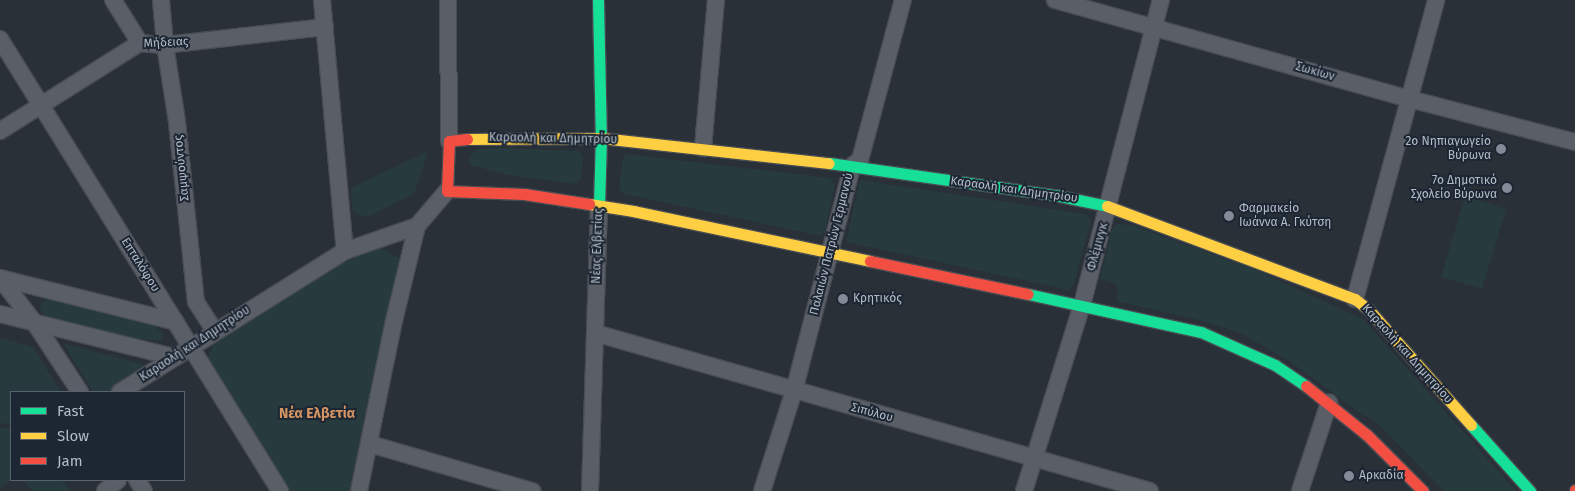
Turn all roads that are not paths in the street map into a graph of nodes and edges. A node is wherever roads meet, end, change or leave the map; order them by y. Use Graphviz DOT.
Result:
graph roads {
  1 [pos="113,0"];
  2 [pos="161,0"];
  3 [pos="322,0"];
  4 [pos="448,0"];
  5 [pos="598,0"];
  6 [pos="716,0"];
  7 [pos="903,0"];
  8 [pos="1055,0"];
  9 [pos="1161,0"];
  10 [pos="1436,0"];
  11 [pos="1154,26"];
  12 [pos="325,27"];
  13 [pos="0,39"];
  14 [pos="140,43"];
  15 [pos="165,45"];
  16 [pos="1410,99"];
  17 [pos="41,105"];
  18 [pos="0,131"];
  19 [pos="601,138"];
  20 [pos="449,141"];
  21 [pos="1575,142"];
  22 [pos="703,148"];
  23 [pos="852,166"];
  24 [pos="447,191"];
  25 [pos="599,205"];
  26 [pos="1109,207"];
  27 [pos="417,226"];
  28 [pos="345,251"];
  29 [pos="829,253"];
  30 [pos="0,278"];
  31 [pos="1355,298"];
  32 [pos="1082,305"];
  33 [pos="0,314"];
  34 [pos="34,322"];
  35 [pos="176,322"];
  36 [pos="215,331"];
  37 [pos="595,333"];
  38 [pos="191,346"];
  39 [pos="174,357"];
  40 [pos="79,391"];
  41 [pos="122,391"];
  42 [pos="794,392"];
  43 [pos="1329,403"];
  44 [pos="370,444"];
  45 [pos="1034,458"];
  46 [pos="117,481"];
  47 [pos="105,491"];
  48 [pos="280,491"];
  49 [pos="360,491"];
  50 [pos="532,491"];
  51 [pos="590,491"];
  52 [pos="762,491"];
  53 [pos="1024,491"];
  54 [pos="1150,491"];
  55 [pos="1300,491"];
  56 [pos="1423,491"];
  57 [pos="1530,491"];
  1 -- 14 [label="street"];
  2 -- 15 [label="street, Σαμψούντος"];
  3 -- 12 [label="street"];
  4 -- 20 [label="street"];
  5 -- 19 [label="street, Νέας Ελβετίας"];
  6 -- 22 [label="street"];
  7 -- 23 [label="street, Παλαιών Πατρών Γερμανού"];
  8 -- 11 [label="street, Σωκίων"];
  9 -- 11 [label="street, Φλέμινγκ"];
  10 -- 16 [label="street"];
  11 -- 16 [label="street, Σωκίων"];
  11 -- 26 [label="street, Φλέμινγκ"];
  12 -- 15 [label="street, Μήδειας"];
  12 -- 28 [label="street"];
  13 -- 17 [label="street, Επταλόφου"];
  14 -- 15 [label="street, Μήδειας"];
  14 -- 17 [label="street, Μήδειας"];
  15 -- 36 [label="street, Σαμψούντος"];
  16 -- 21 [label="street, Σωκίων"];
  16 -- 31 [label="street"];
  17 -- 18 [label="street, Μήδειας"];
  17 -- 35 [label="street, Επταλόφου"];
  19 -- 20 [label="street, Καραολή και Δημητρίου"];
  19 -- 22 [label="street, Καραολή και Δημητρίου"];
  19 -- 25 [label="street, Νέας Ελβετίας"];
  20 -- 24 [label="street"];
  22 -- 23 [label="street, Καραολή και Δημητρίου"];
  23 -- 26 [label="street, Καραολή και Δημητρίου"];
  23 -- 29 [label="street, Παλαιών Πατρών Γερμανού"];
  24 -- 25 [label="street"];
  24 -- 27 [label="street"];
  25 -- 29 [label="street"];
  25 -- 37 [label="street, Νέας Ελβετίας"];
  26 -- 31 [label="street, Καραολή και Δημητρίου"];
  26 -- 32 [label="street, Φλέμινγκ"];
  27 -- 28 [label="street, Καραολή και Δημητρίου"];
  27 -- 44 [label="street"];
  28 -- 36 [label="street, Καραολή και Δημητρίου"];
  29 -- 32 [label="street"];
  29 -- 42 [label="street, Παλαιών Πατρών Γερμανού"];
  30 -- 34 [label="street"];
  30 -- 35 [label="street"];
  31 -- 57 [label="street, Καραολή και Δημητρίου"];
  32 -- 43 [label="street"];
  32 -- 45 [label="street, Φλέμινγκ"];
  33 -- 34 [label="street"];
  34 -- 39 [label="street"];
  34 -- 40 [label="street"];
  35 -- 38 [label="street, Επταλόφου"];
  36 -- 38 [label="street, Καραολή και Δημητρίου"];
  37 -- 42 [label="street, Σιπύλου"];
  37 -- 51 [label="street, Νέας Ελβετίας"];
  38 -- 39 [label="street, Καραολή και Δημητρίου"];
  38 -- 48 [label="street, Επταλόφου"];
  39 -- 41 [label="street, Καραολή και Δημητρίου"];
  42 -- 45 [label="street, Σιπύλου"];
  42 -- 52 [label="street, Παλαιών Πατρών Γερμανού"];
  43 -- 55 [label="street"];
  43 -- 56 [label="street"];
  44 -- 49 [label="street"];
  44 -- 50 [label="street"];
  45 -- 53 [label="street, Φλέμινγκ"];
  45 -- 54 [label="street, Σιπύλου"];
  46 -- 47 [label="street"];
}
